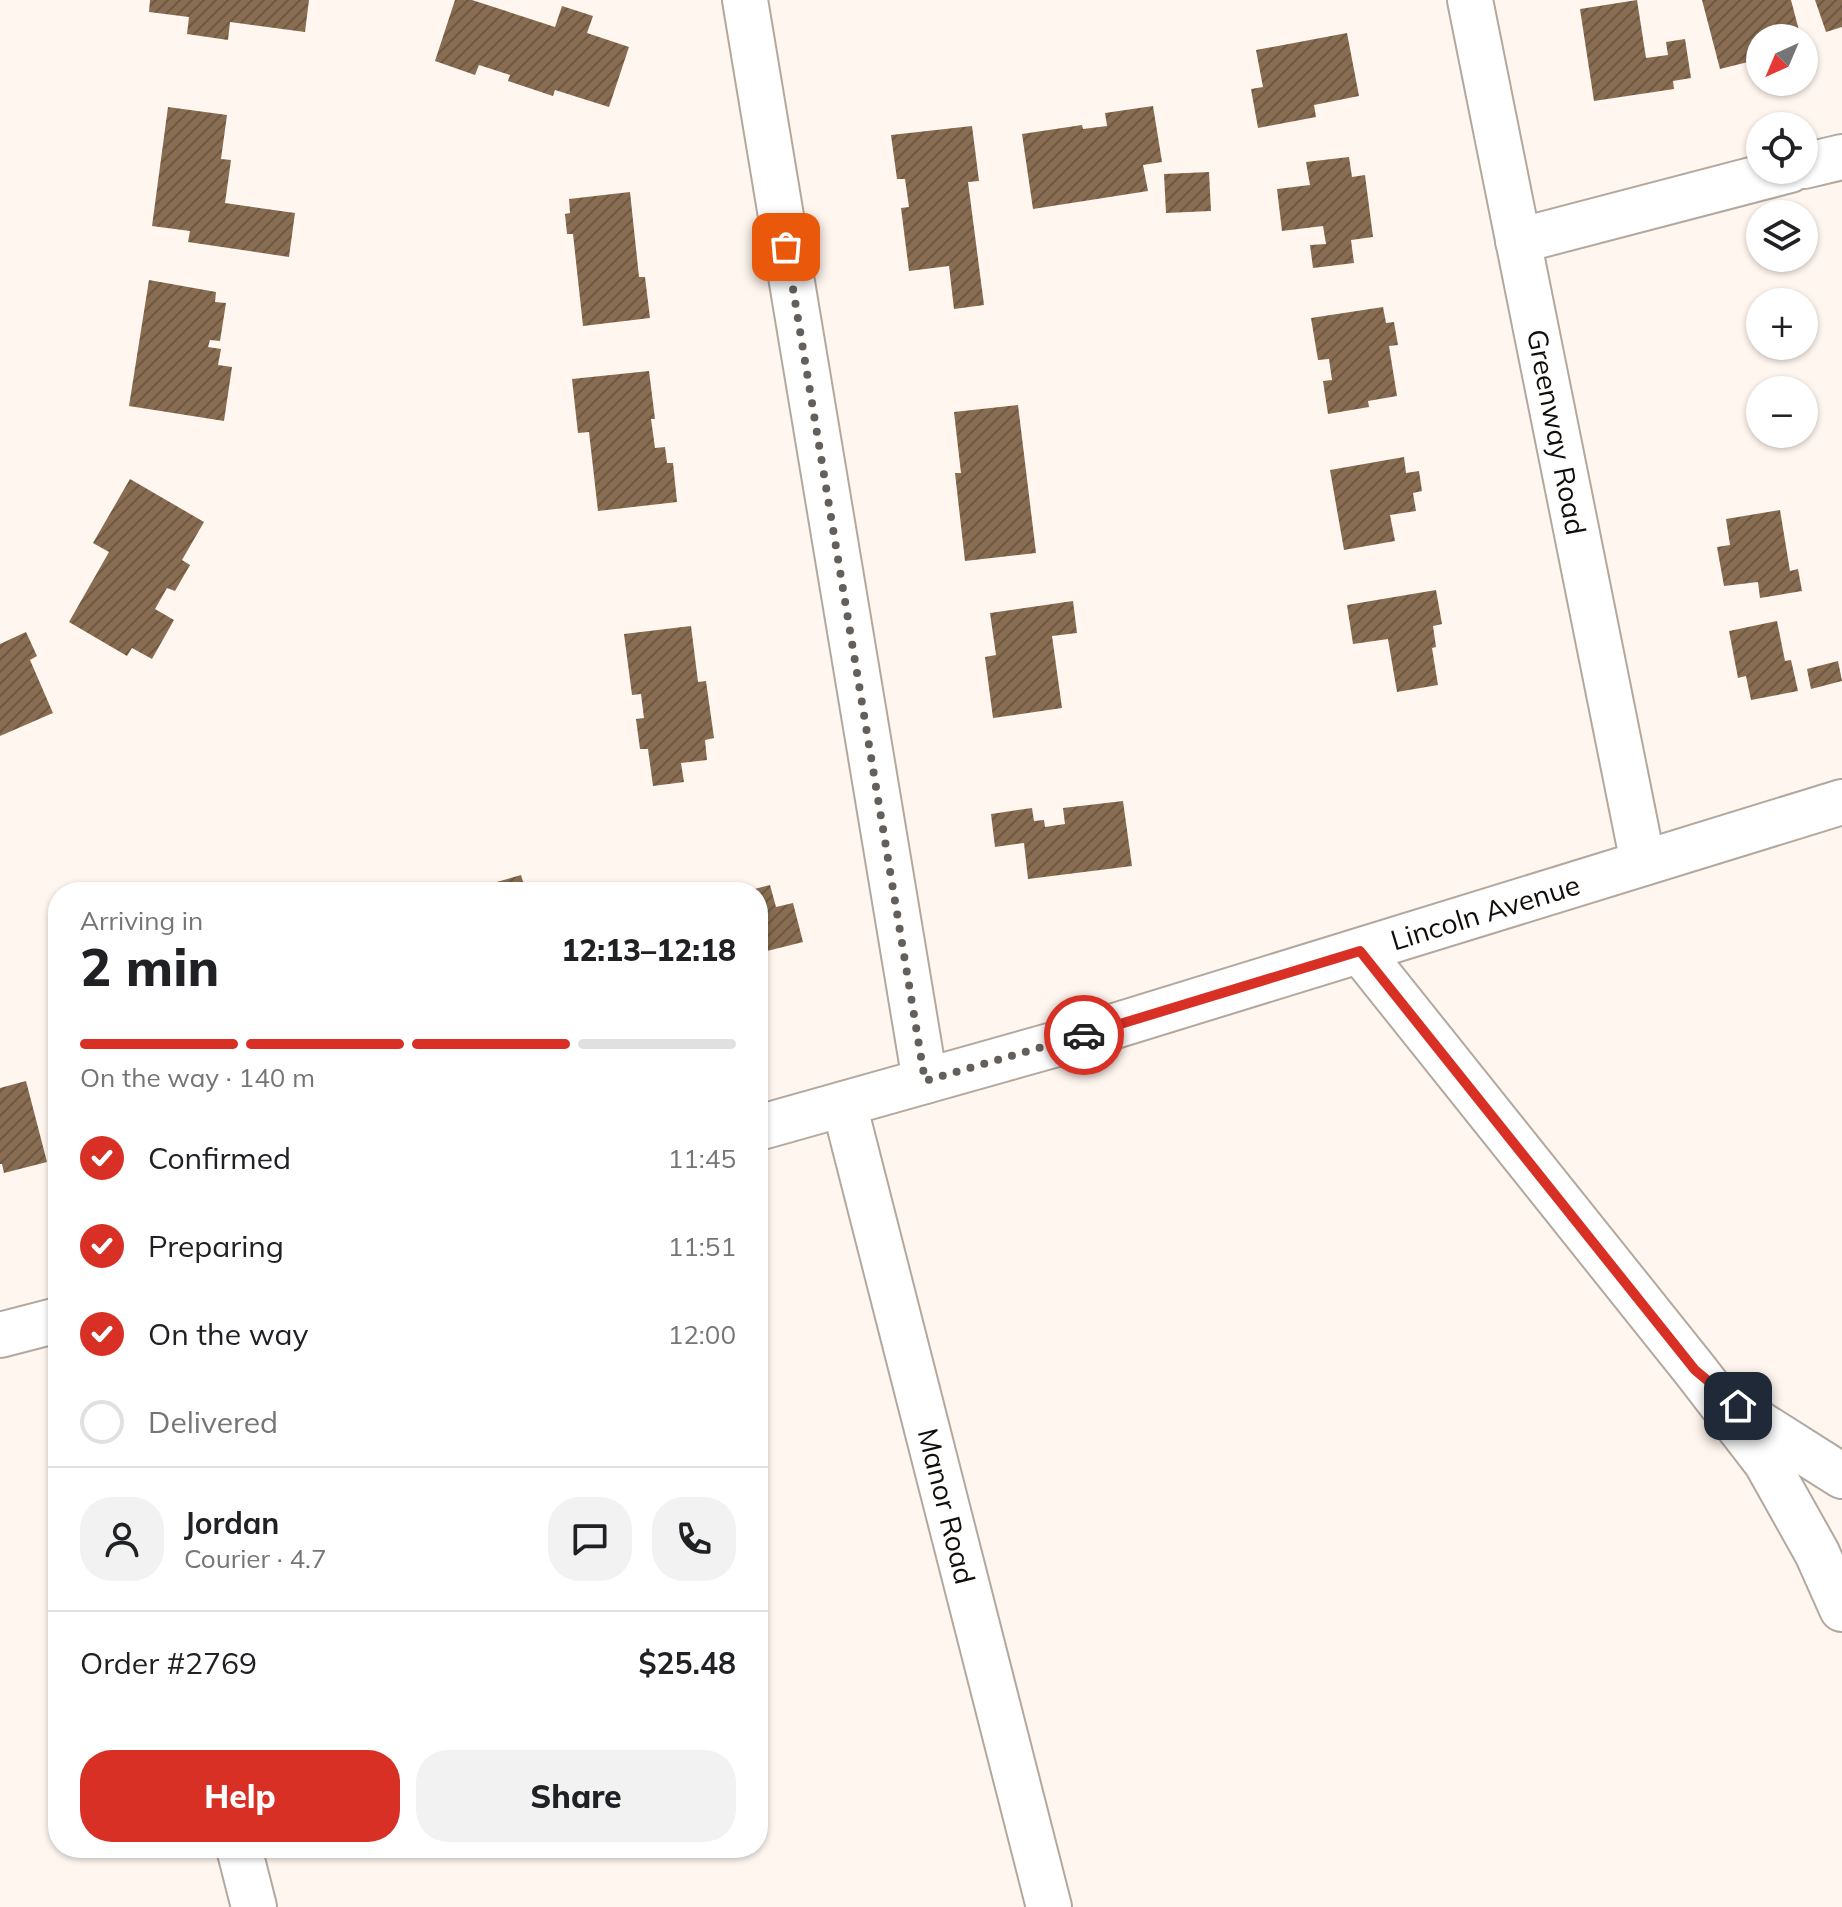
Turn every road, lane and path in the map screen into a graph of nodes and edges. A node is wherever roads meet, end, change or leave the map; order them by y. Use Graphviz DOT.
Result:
graph roads {
  1 [pos="745,0"];
  2 [pos="1470,0"];
  3 [pos="1842,157"];
  4 [pos="1818,163"];
  5 [pos="1746,181"];
  6 [pos="1518,241"];
  7 [pos="1842,802"];
  8 [pos="1643,863"];
  9 [pos="1360,951"];
  10 [pos="925,1081"];
  11 [pos="844,1104"];
  12 [pos="768,1125"];
  13 [pos="48,1323"];
  14 [pos="0,1335"];
  15 [pos="1695,1370"];
  16 [pos="1842,1476"];
  17 [pos="1842,1609"];
  18 [pos="242,1858"];
  19 [pos="254,1907"];
  20 [pos="1049,1907"];
  1 -- 10 [label="street"];
  2 -- 6 [label="street, Greenway Road"];
  3 -- 4 [label="street"];
  5 -- 6 [label="street"];
  6 -- 8 [label="street, Greenway Road"];
  7 -- 8 [label="street, Lincoln Avenue"];
  8 -- 9 [label="street, Lincoln Avenue"];
  9 -- 10 [label="street, Lincoln Avenue"];
  9 -- 15 [label="street"];
  10 -- 11 [label="street, Lincoln Avenue"];
  11 -- 12 [label="street, Lincoln Avenue"];
  11 -- 20 [label="street, Manor Road"];
  13 -- 14 [label="street"];
  15 -- 16 [label="street"];
  15 -- 17 [label="street"];
  18 -- 19 [label="street"];
}
